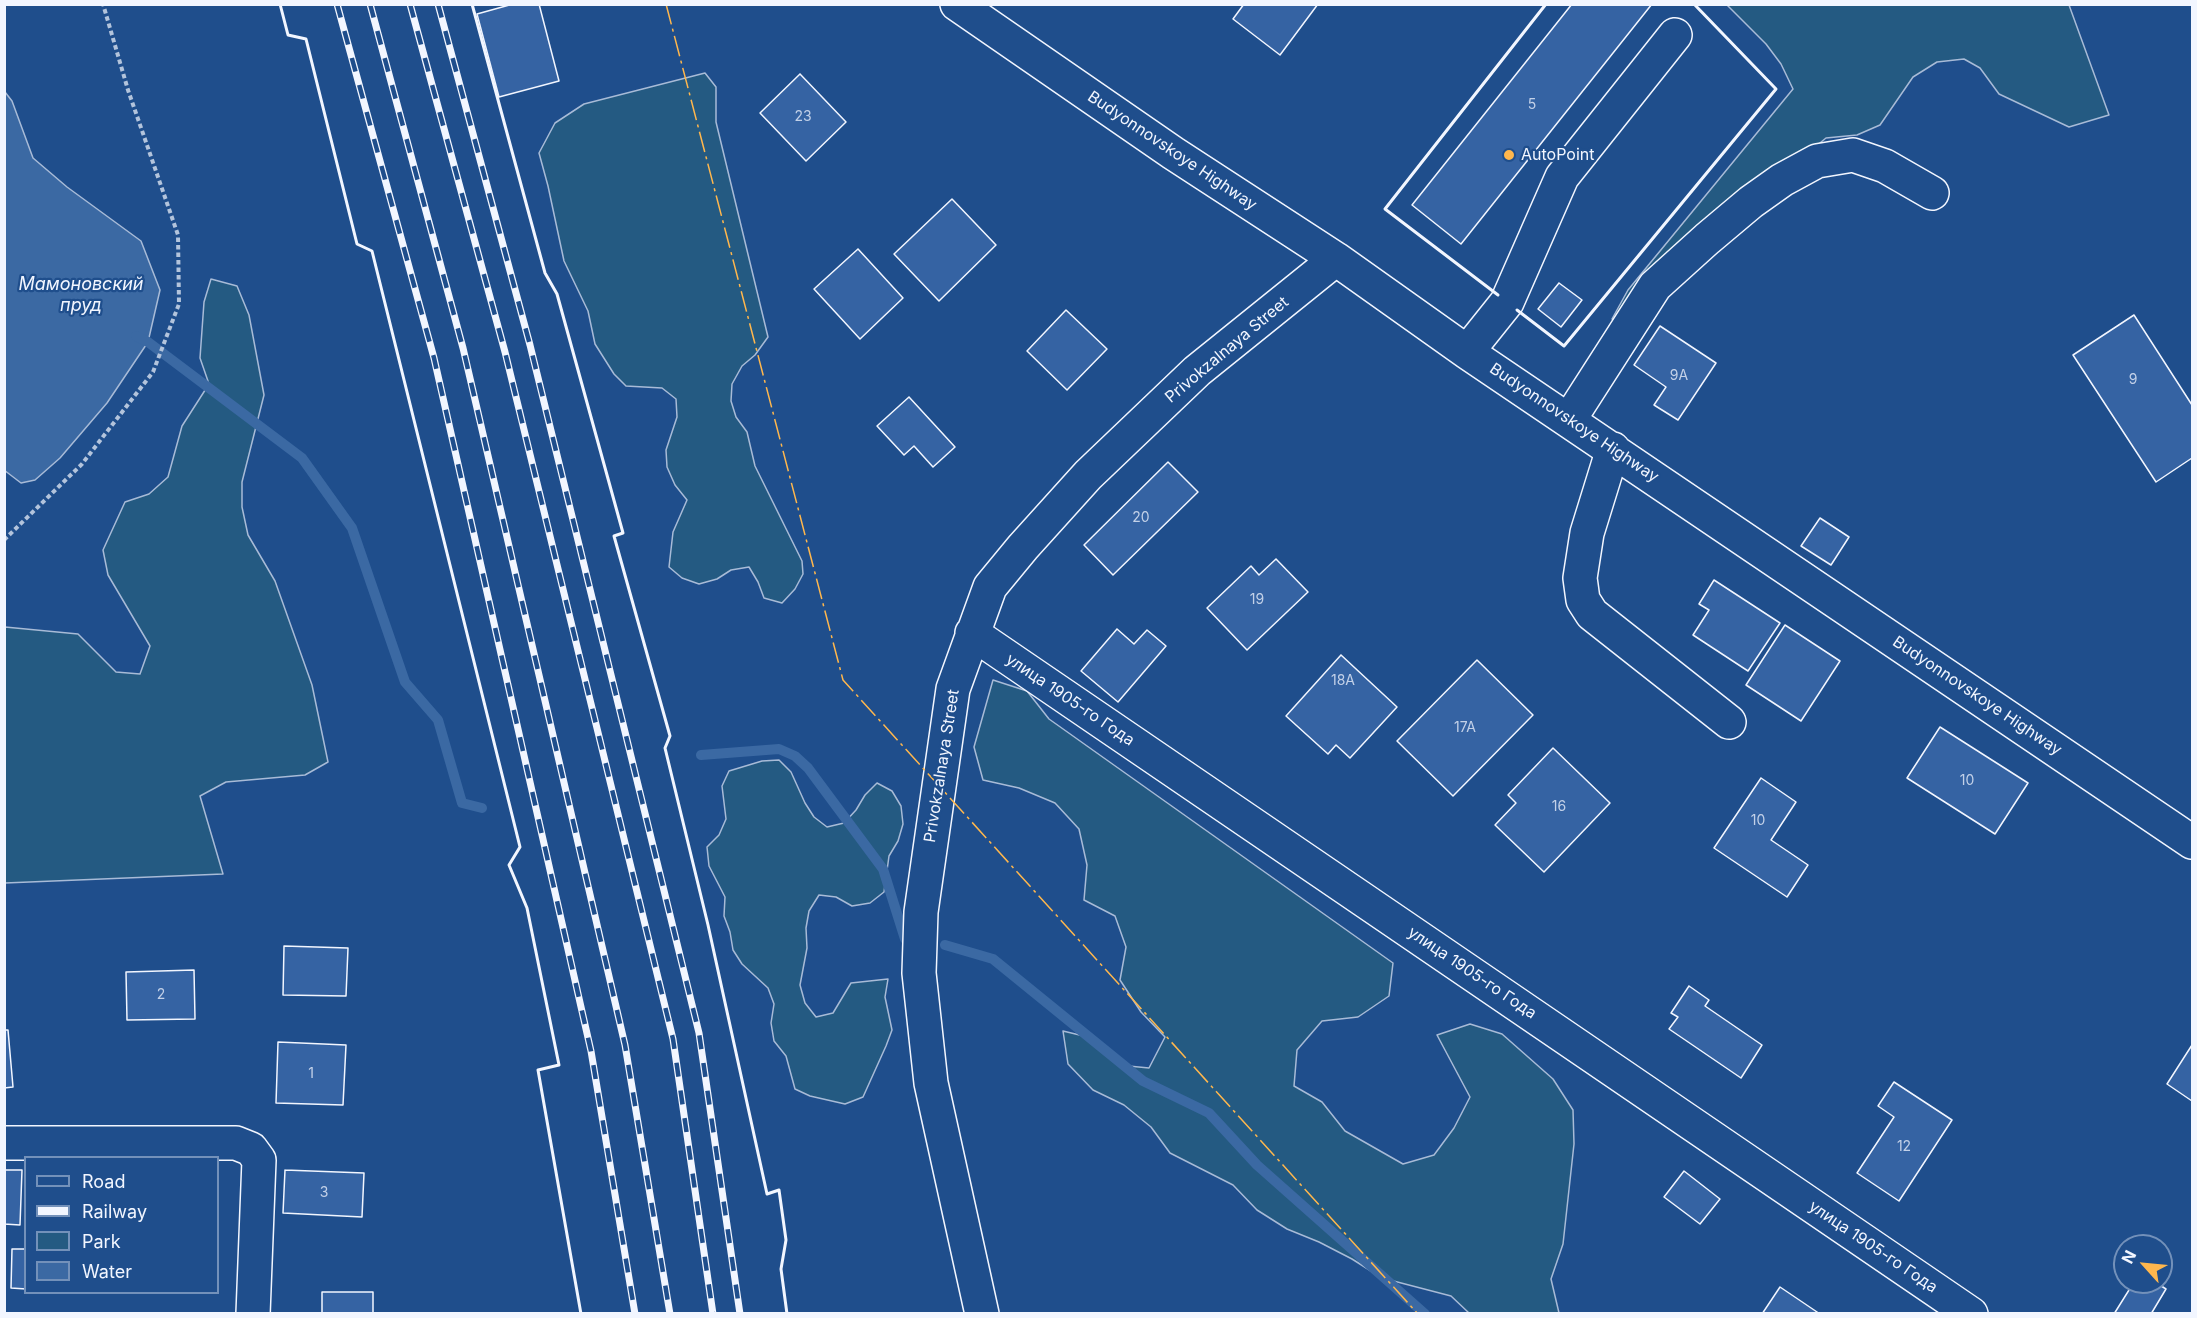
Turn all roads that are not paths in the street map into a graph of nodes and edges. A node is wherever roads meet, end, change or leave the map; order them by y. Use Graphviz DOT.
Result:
graph roads {
  1 [pos="957,4"];
  2 [pos="1675,35"];
  3 [pos="1932,193"];
  4 [pos="1336,260"];
  5 [pos="1467,352"];
  6 [pos="1569,420"];
  7 [pos="1613,449"];
  8 [pos="972,633"];
  9 [pos="1729,722"];
  10 [pos="2193,842"];
  11 [pos="4,1143"];
  12 [pos="254,1314"];
  13 [pos="982,1314"];
  14 [pos="1971,1314"];
  1 -- 4 [label="street, Budyonnovskoye Highway"];
  2 -- 5 [label="street"];
  3 -- 6 [label="street"];
  4 -- 5 [label="street, Budyonnovskoye Highway"];
  4 -- 8 [label="street, Privokzalnaya Street"];
  5 -- 6 [label="street, Budyonnovskoye Highway"];
  6 -- 7 [label="street, Budyonnovskoye Highway"];
  7 -- 9 [label="street"];
  7 -- 10 [label="street, Budyonnovskoye Highway"];
  8 -- 13 [label="street, Privokzalnaya Street"];
  8 -- 14 [label="street, улица 1905-го Года"];
  11 -- 12 [label="street"];
}
